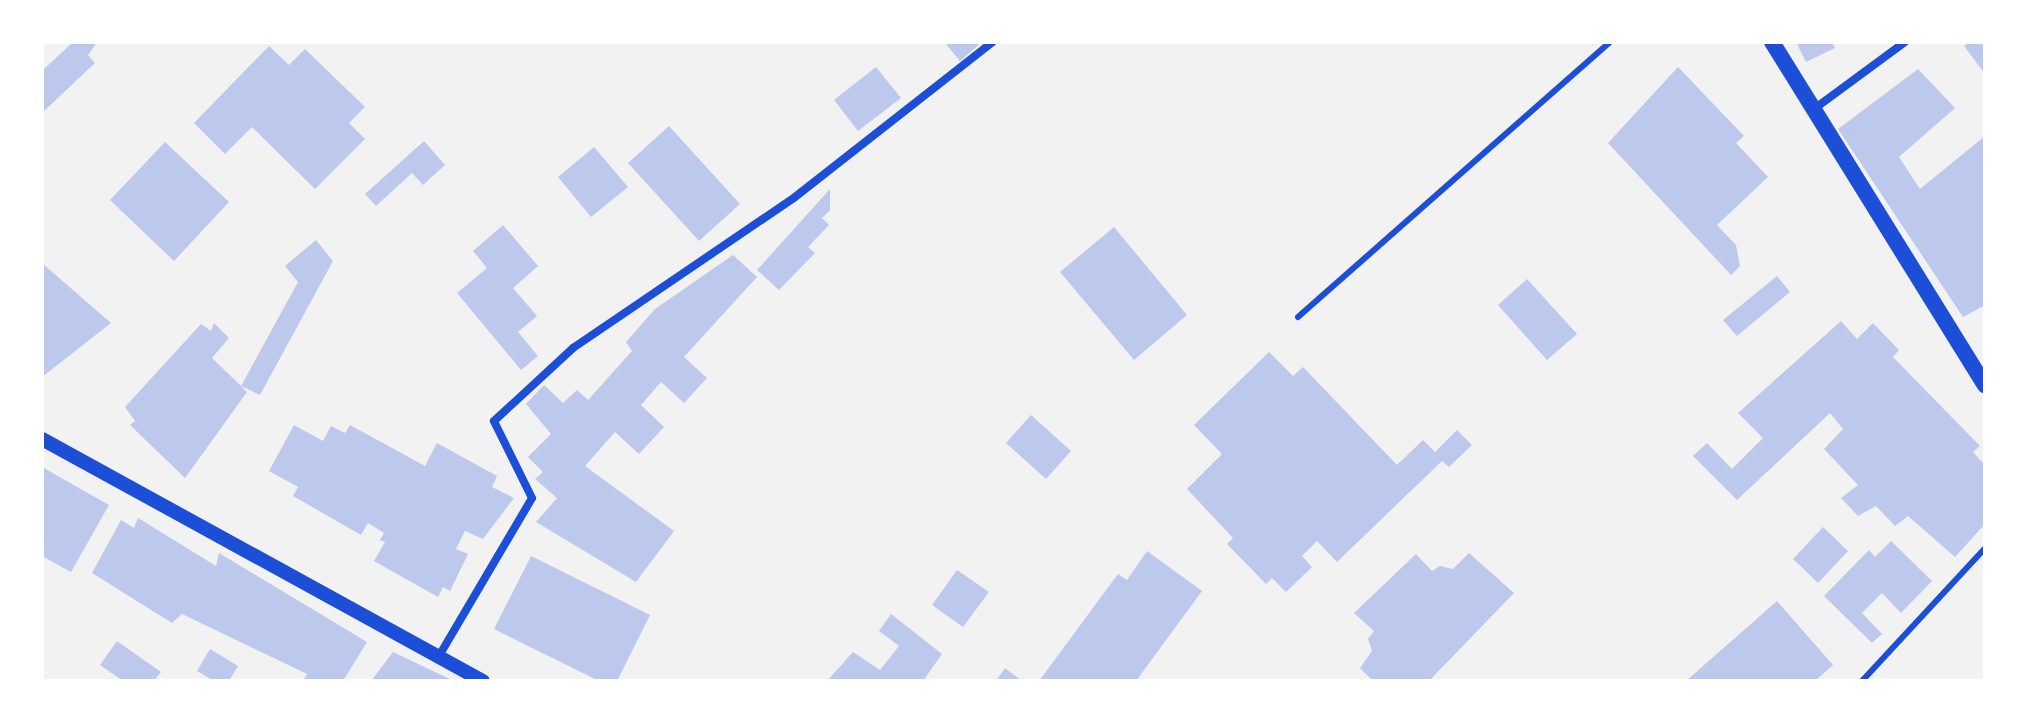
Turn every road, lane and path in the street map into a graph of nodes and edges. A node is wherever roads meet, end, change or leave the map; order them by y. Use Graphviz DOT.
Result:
graph roads {
  1 [pos="993,42"];
  2 [pos="1610,42"];
  3 [pos="1772,42"];
  4 [pos="1905,42"];
  5 [pos="1814,109"];
  6 [pos="1298,317"];
  7 [pos="1985,385"];
  8 [pos="42,439"];
  9 [pos="1985,548"];
  10 [pos="439,656"];
  11 [pos="483,681"];
  12 [pos="1862,681"];
  1 -- 10 [label="street"];
  2 -- 6 [label="lane"];
  3 -- 5 [label="main road"];
  4 -- 5 [label="street"];
  5 -- 7 [label="main road"];
  8 -- 10 [label="street"];
  9 -- 12 [label="lane"];
  10 -- 11 [label="street"];
}
